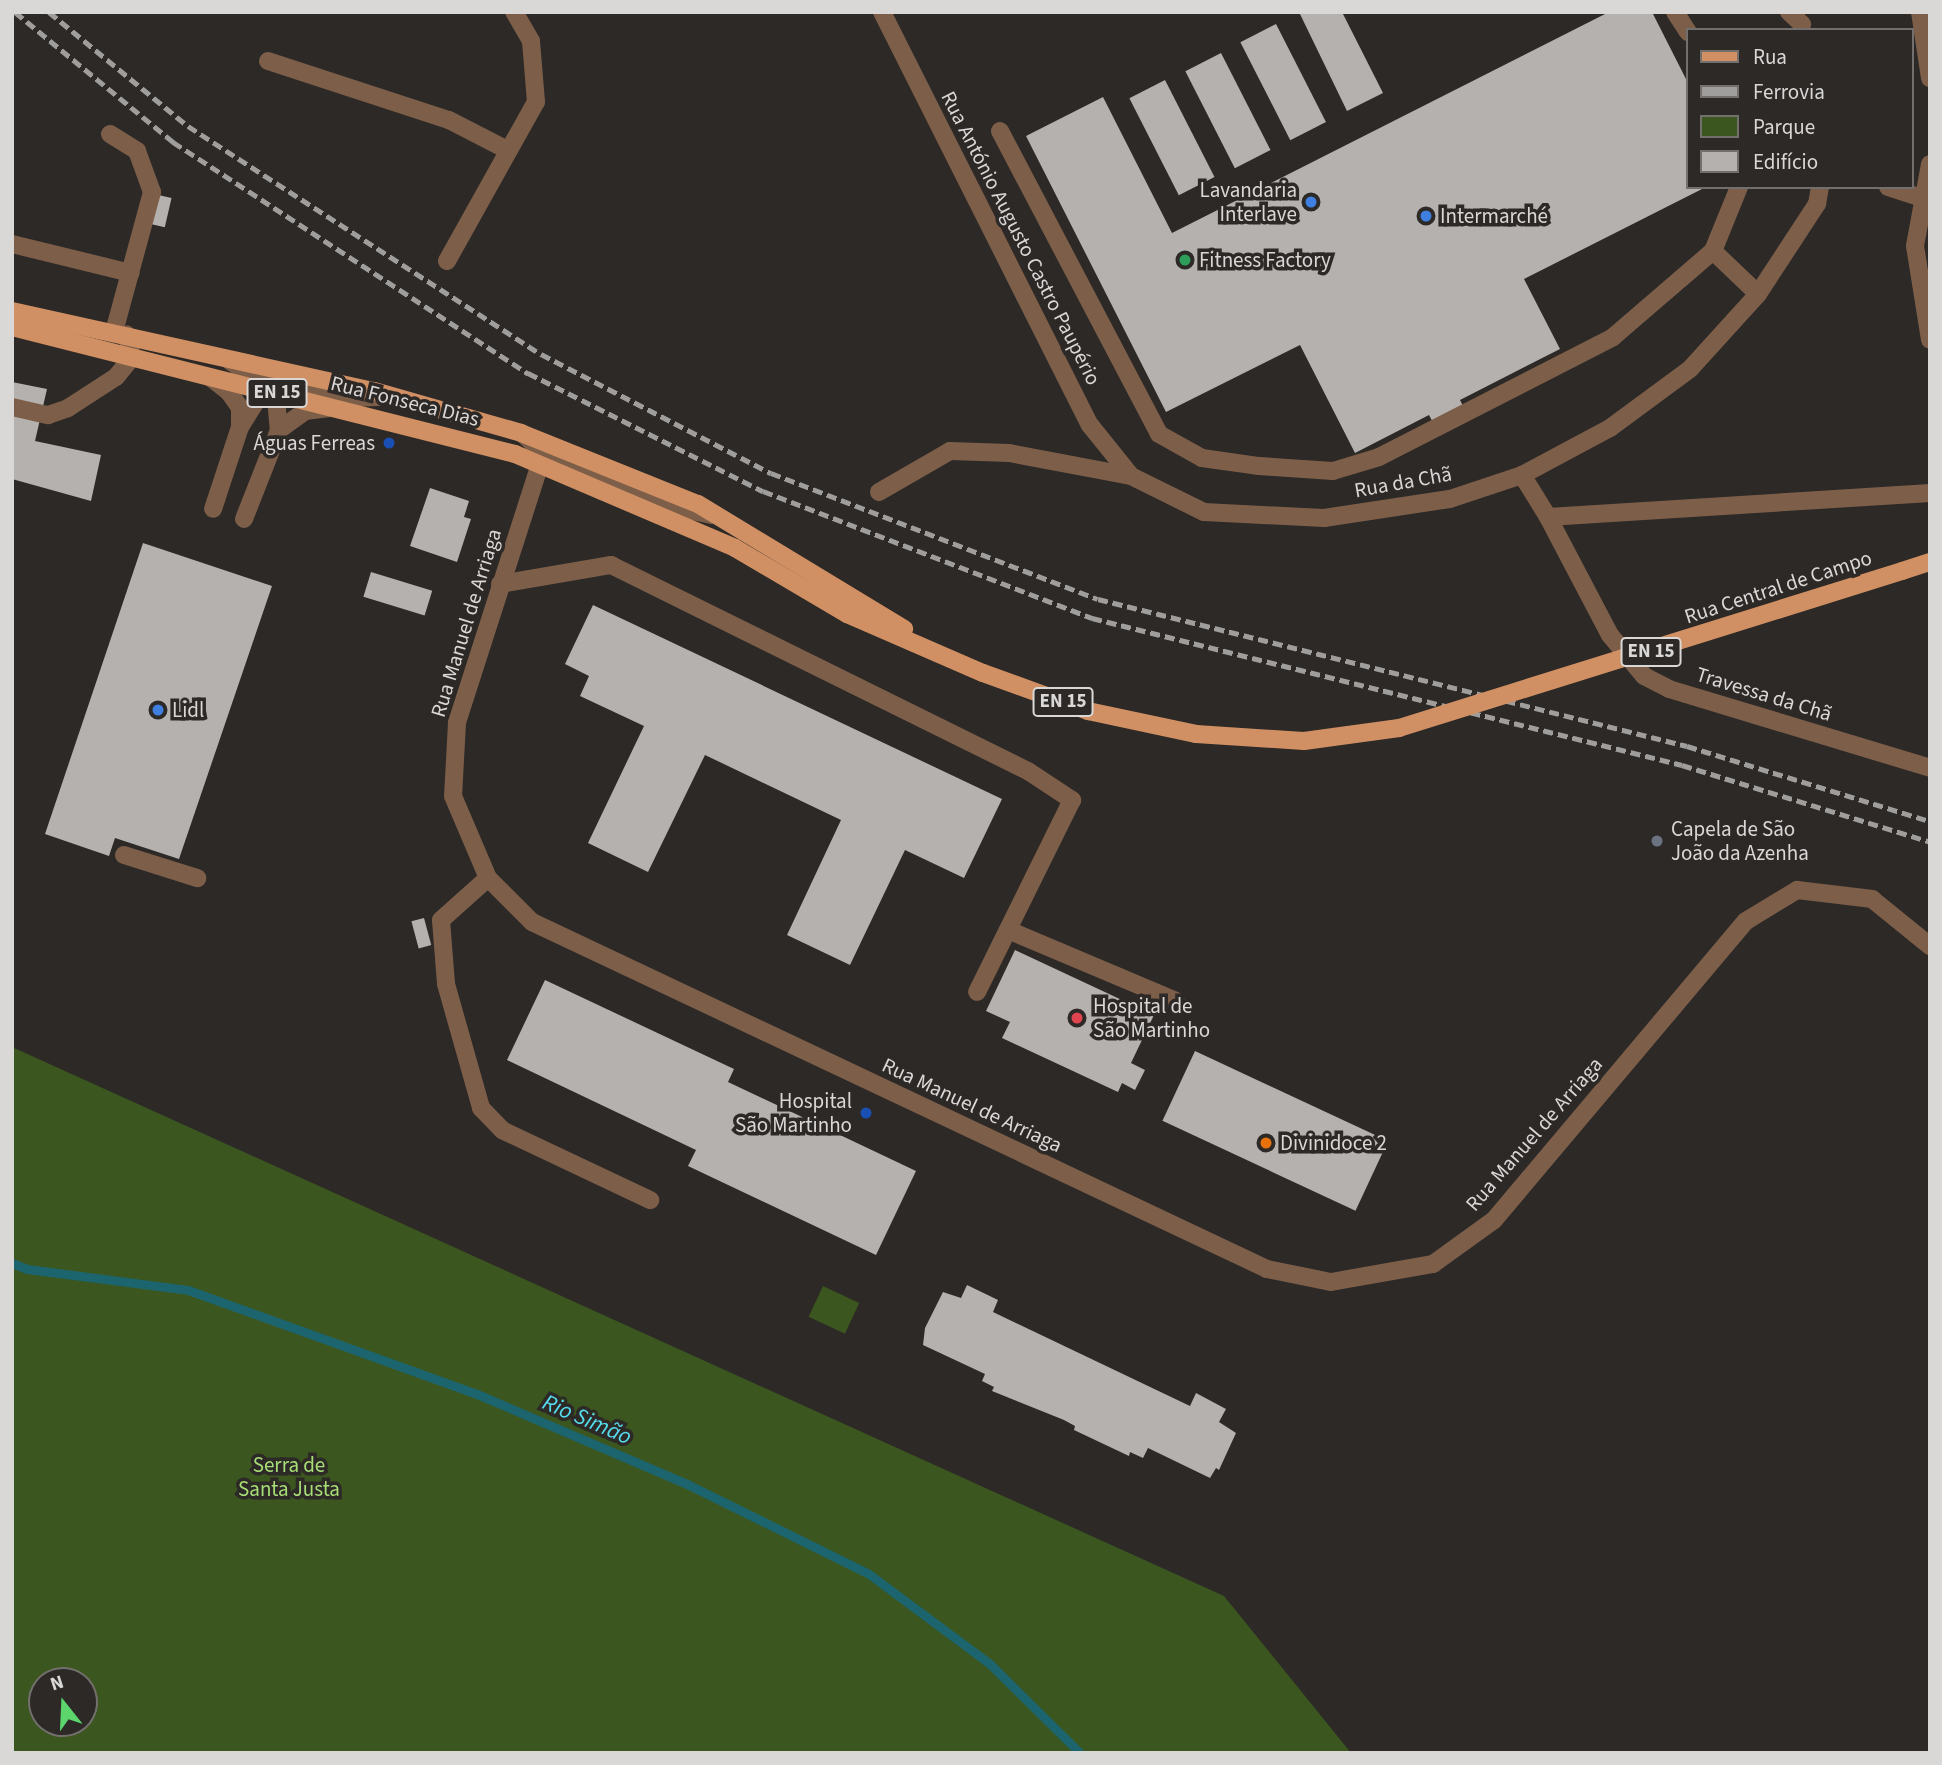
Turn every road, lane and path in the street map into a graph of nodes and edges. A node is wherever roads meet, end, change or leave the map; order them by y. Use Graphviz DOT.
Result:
graph roads {
  1 [pos="514,12"];
  2 [pos="1675,12"];
  3 [pos="1920,12"];
  4 [pos="887,14"];
  5 [pos="1686,29"];
  6 [pos="268,61"];
  7 [pos="1930,78"];
  8 [pos="1000,131"];
  9 [pos="110,134"];
  10 [pos="507,150"];
  11 [pos="1930,164"];
  12 [pos="1739,189"];
  13 [pos="1820,189"];
  14 [pos="1894,189"];
  15 [pos="1924,199"];
  16 [pos="12,244"];
  17 [pos="1713,251"];
  18 [pos="447,261"];
  19 [pos="131,273"];
  20 [pos="1758,294"];
  21 [pos="12,311"];
  22 [pos="12,327"];
  23 [pos="121,334"];
  24 [pos="1930,340"];
  25 [pos="220,356"];
  26 [pos="132,357"];
  27 [pos="208,376"];
  28 [pos="271,391"];
  29 [pos="396,397"];
  30 [pos="12,407"];
  31 [pos="337,407"];
  32 [pos="240,427"];
  33 [pos="279,430"];
  34 [pos="521,433"];
  35 [pos="540,464"];
  36 [pos="1522,475"];
  37 [pos="1131,476"];
  38 [pos="879,492"];
  39 [pos="1930,494"];
  40 [pos="214,509"];
  41 [pos="721,517"];
  42 [pos="1548,517"];
  43 [pos="244,519"];
  44 [pos="1930,562"];
  45 [pos="500,584"];
  46 [pos="935,651"];
  47 [pos="1399,728"];
  48 [pos="1930,768"];
  49 [pos="124,855"];
  50 [pos="197,878"];
  51 [pos="488,878"];
  52 [pos="1008,930"];
  53 [pos="1930,946"];
  54 [pos="977,992"];
  55 [pos="1176,1001"];
  56 [pos="650,1200"];
  1 -- 10 [label="street"];
  2 -- 5 [label="street"];
  3 -- 7 [label="street"];
  4 -- 37 [label="street, Rua António Augusto Castro Paupério"];
  6 -- 10 [label="street"];
  8 -- 17 [label="street"];
  9 -- 19 [label="street"];
  10 -- 18 [label="street"];
  11 -- 15 [label="street"];
  12 -- 17 [label="street"];
  13 -- 20 [label="street, Rua da Chã"];
  14 -- 15 [label="street"];
  15 -- 24 [label="street"];
  16 -- 19 [label="street"];
  17 -- 20 [label="street"];
  19 -- 23 [label="street"];
  20 -- 36 [label="street, Rua da Chã"];
  21 -- 23 [label="main road, Rua Fonseca Dias / EN 15"];
  22 -- 26 [label="main road, Rua Fonseca Dias / EN 15"];
  23 -- 25 [label="main road, Rua Fonseca Dias / EN 15"];
  23 -- 26 [label="street"];
  25 -- 28 [label="street"];
  25 -- 29 [label="main road, Rua Fonseca Dias / EN 15"];
  26 -- 27 [label="main road, Rua Fonseca Dias / EN 15"];
  26 -- 30 [label="street"];
  27 -- 28 [label="main road, Rua Fonseca Dias / EN 15"];
  27 -- 32 [label="street"];
  28 -- 29 [label="street"];
  28 -- 31 [label="main road, Rua Fonseca Dias / EN 15"];
  28 -- 32 [label="street"];
  28 -- 33 [label="street"];
  29 -- 34 [label="main road, Rua Fonseca Dias / EN 15"];
  31 -- 33 [label="street"];
  31 -- 35 [label="main road, Rua Fonseca Dias / EN 15"];
  32 -- 40 [label="street"];
  33 -- 43 [label="street"];
  34 -- 35 [label="street"];
  34 -- 41 [label="main road, Rua Fonseca Dias / EN 15"];
  35 -- 41 [label="street, Rua Fonseca Dias"];
  35 -- 45 [label="street, Rua Manuel de Arriaga"];
  35 -- 46 [label="main road, Rua Fonseca Dias / EN 15"];
  36 -- 37 [label="street, Rua da Chã"];
  36 -- 42 [label="street"];
  37 -- 38 [label="street, Rua da Chã"];
  39 -- 42 [label="street"];
  41 -- 46 [label="main road, Rua Fonseca Dias / EN 15"];
  42 -- 48 [label="street, Travessa da Chã"];
  44 -- 47 [label="main road, Rua Central de Campo / EN 15, bridge"];
  45 -- 51 [label="street, Rua Manuel de Arriaga"];
  45 -- 52 [label="street"];
  46 -- 47 [label="main road, Rua Fonseca Dias / EN 15"];
  49 -- 50 [label="street"];
  51 -- 53 [label="street, Rua Manuel de Arriaga"];
  51 -- 56 [label="street"];
  52 -- 54 [label="street"];
  52 -- 55 [label="street"];
}
